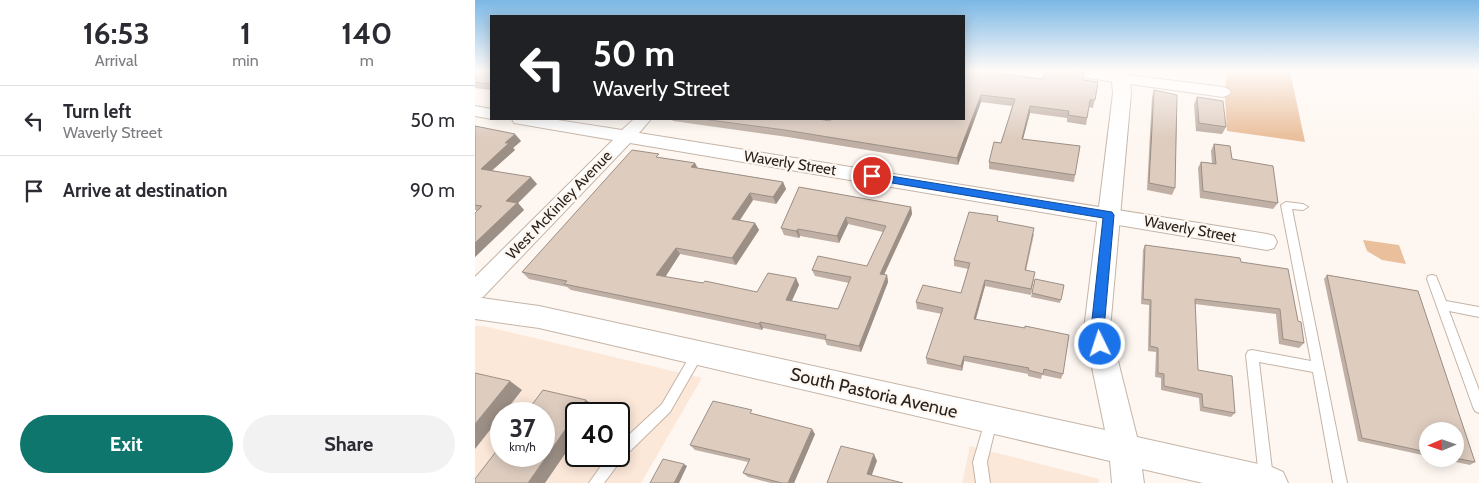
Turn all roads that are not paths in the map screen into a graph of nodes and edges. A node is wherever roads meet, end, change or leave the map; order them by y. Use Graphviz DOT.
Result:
graph roads {
  1 [pos="1122,94"];
  2 [pos="475,111"];
  3 [pos="490,114"];
  4 [pos="526,120"];
  5 [pos="642,120"];
  6 [pos="626,136"];
  7 [pos="1303,207"];
  8 [pos="1109,215"];
  9 [pos="1267,242"];
  10 [pos="1432,279"];
  11 [pos="475,291"];
  12 [pos="1442,305"];
  13 [pos="475,308"];
  14 [pos="1479,312"];
  15 [pos="699,353"];
  16 [pos="1318,368"];
  17 [pos="1479,407"];
  18 [pos="991,420"];
  19 [pos="630,442"];
  20 [pos="1124,451"];
  21 [pos="608,467"];
  22 [pos="1269,482"];
  23 [pos="596,483"];
  24 [pos="983,483"];
  25 [pos="1128,483"];
  26 [pos="1340,483"];
  1 -- 8 [label="street"];
  2 -- 3 [label="street"];
  4 -- 6 [label="street, Waverly Street"];
  5 -- 6 [label="street, West McKinley Avenue"];
  6 -- 8 [label="street, Waverly Street"];
  6 -- 11 [label="street, West McKinley Avenue"];
  7 -- 16 [label="lane"];
  8 -- 9 [label="street, Waverly Street"];
  8 -- 20 [label="street"];
  10 -- 12 [label="lane"];
  12 -- 14 [label="lane"];
  12 -- 17 [label="lane"];
  13 -- 15 [label="street, South Pastoria Avenue"];
  15 -- 18 [label="street, South Pastoria Avenue"];
  15 -- 19 [label="lane"];
  16 -- 22 [label="lane"];
  16 -- 26 [label="lane"];
  18 -- 20 [label="street, South Pastoria Avenue"];
  18 -- 24 [label="lane"];
  20 -- 22 [label="street, South Pastoria Avenue"];
  20 -- 25 [label="street"];
  21 -- 23 [label="lane"];
}
